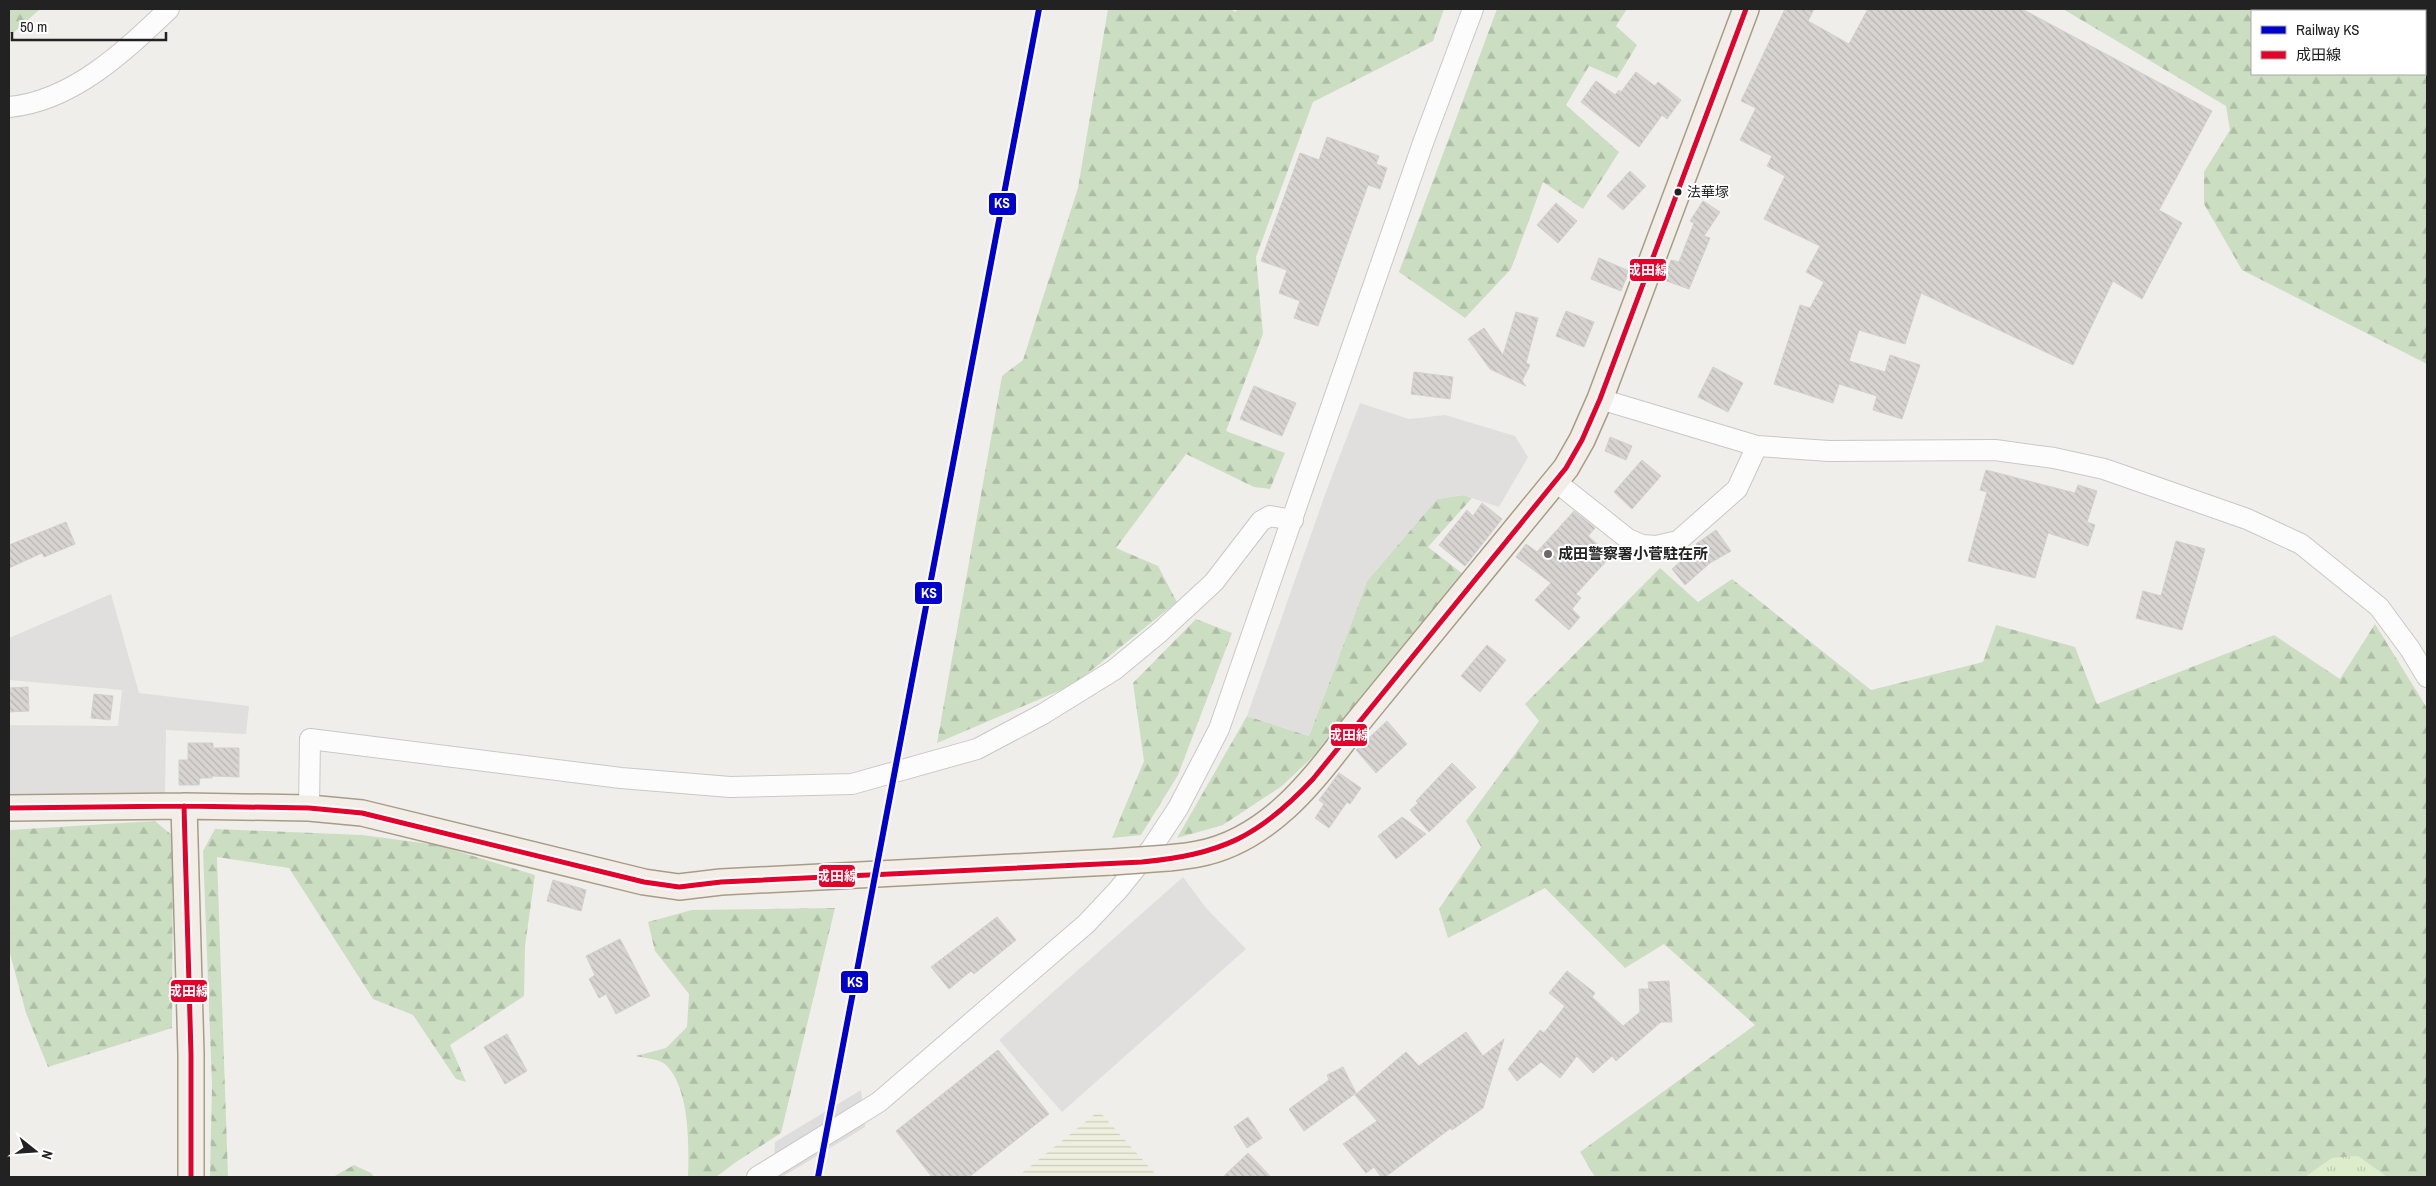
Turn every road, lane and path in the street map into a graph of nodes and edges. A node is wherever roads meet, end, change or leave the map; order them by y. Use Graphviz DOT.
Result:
graph roads {
  1 [pos="169,9"];
  2 [pos="1473,9"];
  3 [pos="1746,9"];
  4 [pos="9,106"];
  5 [pos="1600,399"];
  6 [pos="1757,446"];
  7 [pos="1555,481"];
  8 [pos="1294,520"];
  9 [pos="2427,677"];
  10 [pos="184,806"];
  11 [pos="9,808"];
  12 [pos="309,808"];
  13 [pos="191,1177"];
  14 [pos="757,1177"];
  1 -- 4 [label="street"];
  2 -- 8 [label="street"];
  3 -- 5 [label="main road"];
  5 -- 6 [label="street"];
  5 -- 7 [label="main road"];
  6 -- 7 [label="street"];
  6 -- 9 [label="street"];
  7 -- 12 [label="main road, bridge"];
  8 -- 12 [label="street"];
  8 -- 14 [label="street"];
  10 -- 11 [label="main road"];
  10 -- 12 [label="main road"];
  10 -- 13 [label="main road"];
}
